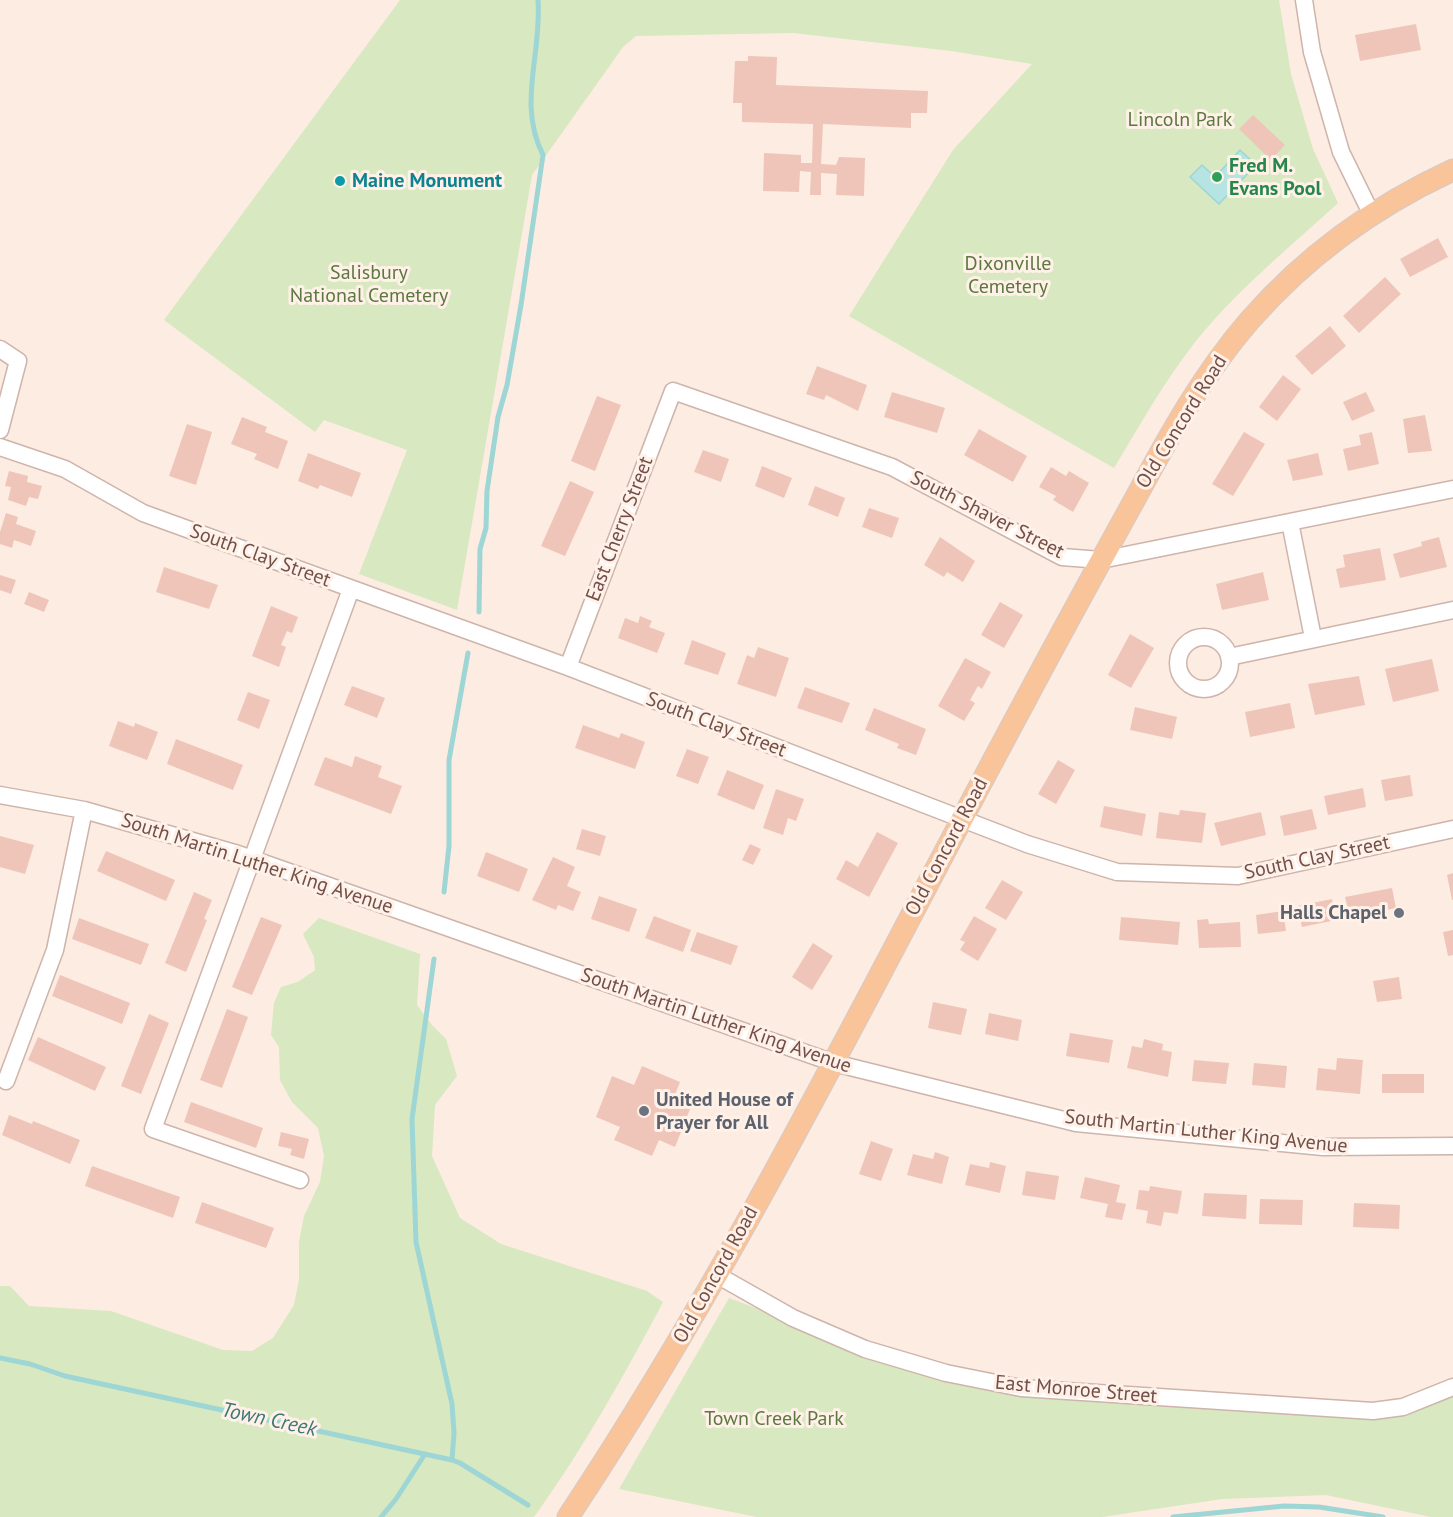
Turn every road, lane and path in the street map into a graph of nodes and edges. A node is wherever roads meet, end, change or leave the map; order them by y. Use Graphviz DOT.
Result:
graph roads {
  1 [pos="1304,0"];
  2 [pos="1453,170"];
  3 [pos="1371,213"];
  4 [pos="0,349"];
  5 [pos="673,391"];
  6 [pos="0,430"];
  7 [pos="0,447"];
  8 [pos="1453,489"];
  9 [pos="1290,522"];
  10 [pos="1101,560"];
  11 [pos="351,589"];
  12 [pos="1453,610"];
  13 [pos="1313,638"];
  14 [pos="1229,657"];
  15 [pos="568,667"];
  16 [pos="0,795"];
  17 [pos="84,810"];
  18 [pos="961,820"];
  19 [pos="1453,829"];
  20 [pos="254,860"];
  21 [pos="834,1063"];
  22 [pos="6,1081"];
  23 [pos="1453,1146"];
  24 [pos="300,1180"];
  25 [pos="717,1275"];
  26 [pos="1453,1388"];
  27 [pos="568,1517"];
  1 -- 3 [label="street"];
  2 -- 3 [label="main road, Old Concord Road"];
  3 -- 10 [label="main road, Old Concord Road"];
  4 -- 6 [label="street"];
  5 -- 10 [label="street, South Shaver Street"];
  5 -- 15 [label="street, East Cherry Street"];
  7 -- 11 [label="street, South Clay Street"];
  8 -- 9 [label="street, South Shaver Street"];
  9 -- 10 [label="street, South Shaver Street"];
  9 -- 13 [label="street"];
  10 -- 18 [label="main road, Old Concord Road"];
  11 -- 15 [label="street, South Clay Street"];
  11 -- 20 [label="street"];
  12 -- 13 [label="street"];
  13 -- 14 [label="street"];
  15 -- 18 [label="street, South Clay Street"];
  16 -- 17 [label="street, South Martin Luther King Avenue"];
  17 -- 20 [label="street, South Martin Luther King Avenue"];
  17 -- 22 [label="street"];
  18 -- 19 [label="street, South Clay Street"];
  18 -- 21 [label="main road, Old Concord Road"];
  20 -- 21 [label="street, South Martin Luther King Avenue"];
  20 -- 24 [label="street"];
  21 -- 23 [label="street, South Martin Luther King Avenue"];
  21 -- 25 [label="main road, Old Concord Road"];
  25 -- 26 [label="street, East Monroe Street"];
  25 -- 27 [label="main road, Old Concord Road"];
}
